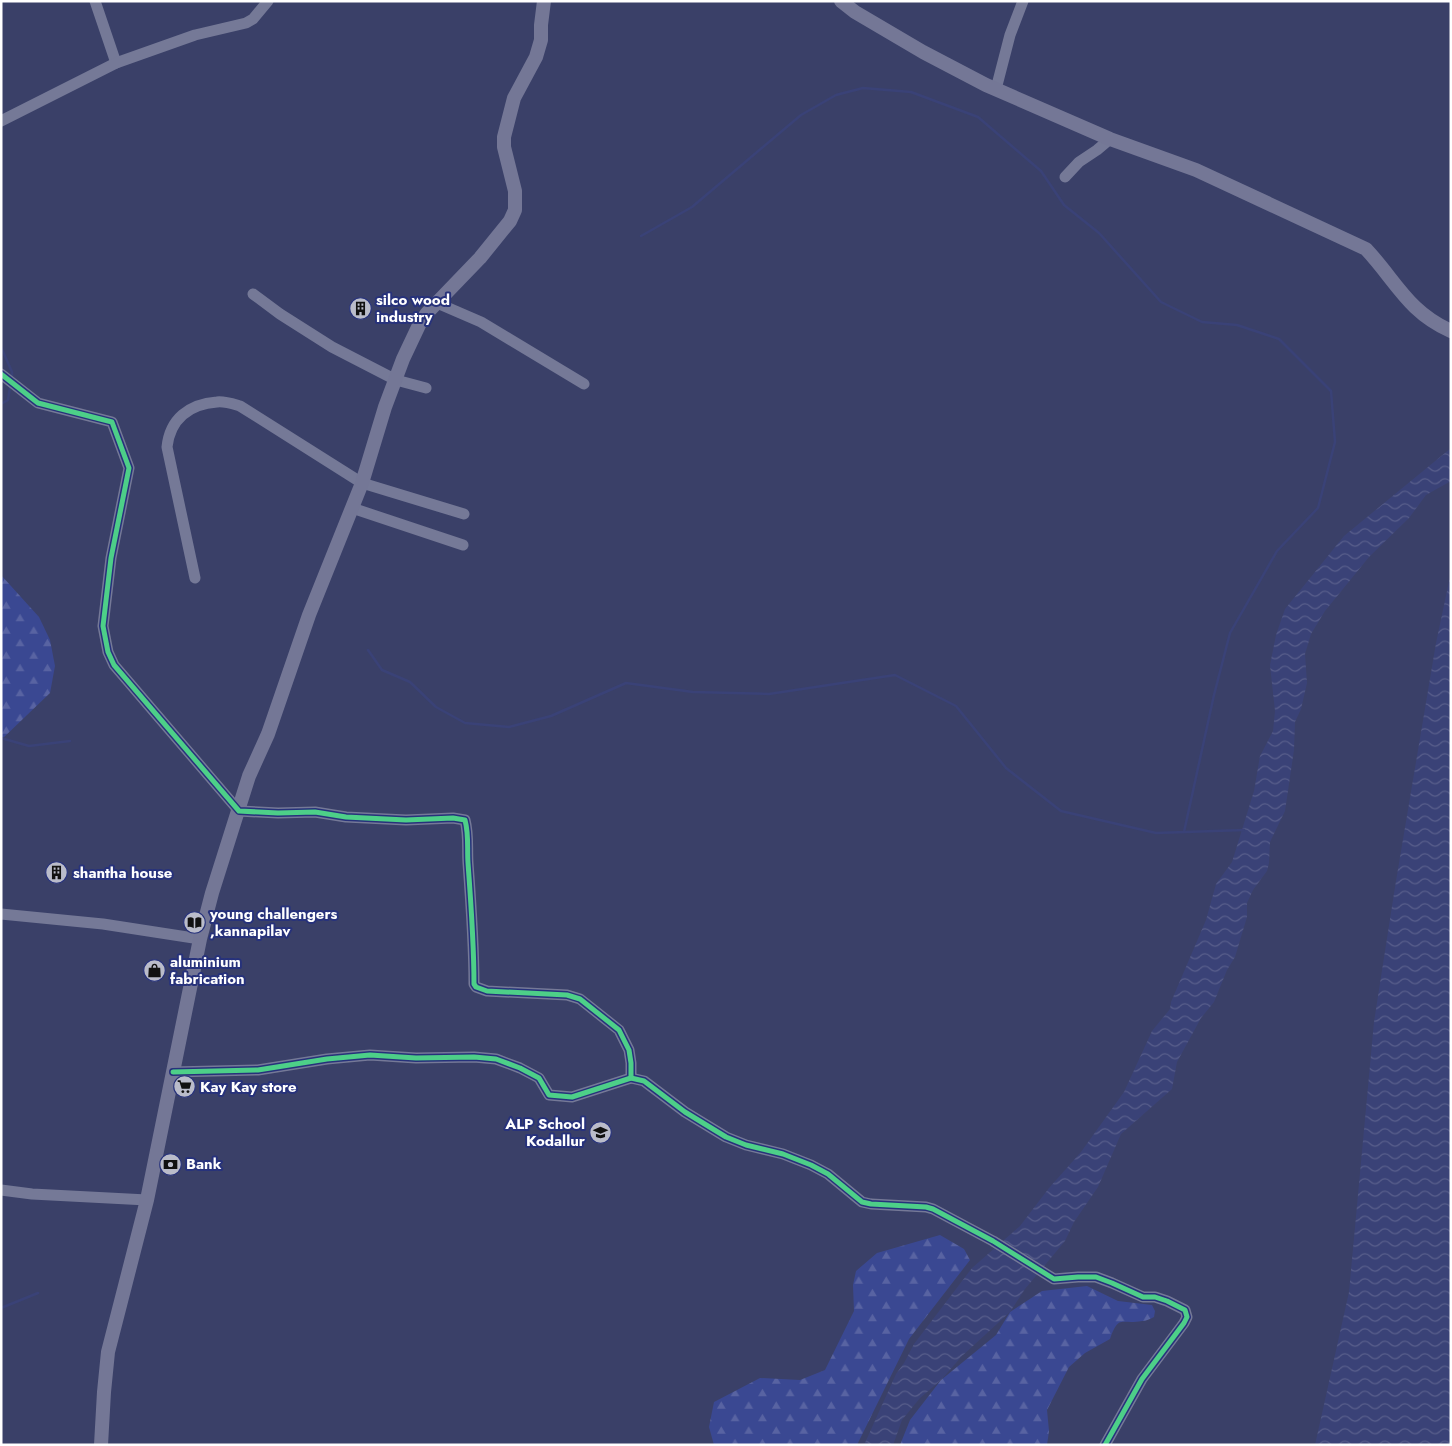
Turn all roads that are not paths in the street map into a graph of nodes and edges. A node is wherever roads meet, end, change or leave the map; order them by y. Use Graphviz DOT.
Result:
graph roads {
  1 [pos="95,1"];
  2 [pos="268,1"];
  3 [pos="544,1"];
  4 [pos="841,1"];
  5 [pos="1023,1"];
  6 [pos="116,63"];
  7 [pos="996,89"];
  8 [pos="1,121"];
  9 [pos="1110,139"];
  10 [pos="1065,177"];
  11 [pos="252,294"];
  12 [pos="436,303"];
  13 [pos="1451,331"];
  14 [pos="1,374"];
  15 [pos="396,380"];
  16 [pos="584,384"];
  17 [pos="426,388"];
  18 [pos="362,483"];
  19 [pos="352,508"];
  20 [pos="464,514"];
  21 [pos="464,546"];
  22 [pos="195,578"];
  23 [pos="239,811"];
  24 [pos="1,914"];
  25 [pos="200,939"];
  26 [pos="173,1072"];
  27 [pos="632,1078"];
  28 [pos="1,1190"];
  29 [pos="147,1200"];
  30 [pos="101,1445"];
  31 [pos="1105,1445"];
  1 -- 6 [label="street"];
  2 -- 6 [label="street"];
  3 -- 12 [label="main road"];
  4 -- 7 [label="main road"];
  5 -- 7 [label="street"];
  6 -- 8 [label="street"];
  7 -- 9 [label="main road"];
  9 -- 10 [label="street"];
  9 -- 13 [label="main road"];
  11 -- 15 [label="street"];
  12 -- 15 [label="main road"];
  12 -- 16 [label="street"];
  14 -- 23 [label="street"];
  15 -- 17 [label="street"];
  15 -- 18 [label="main road"];
  18 -- 19 [label="main road"];
  18 -- 20 [label="street"];
  18 -- 22 [label="street"];
  19 -- 21 [label="street"];
  19 -- 23 [label="main road"];
  23 -- 25 [label="main road"];
  23 -- 27 [label="street"];
  24 -- 25 [label="street"];
  25 -- 26 [label="main road"];
  26 -- 27 [label="street"];
  26 -- 29 [label="main road"];
  27 -- 31 [label="street"];
  28 -- 29 [label="street"];
  29 -- 30 [label="main road"];
}
